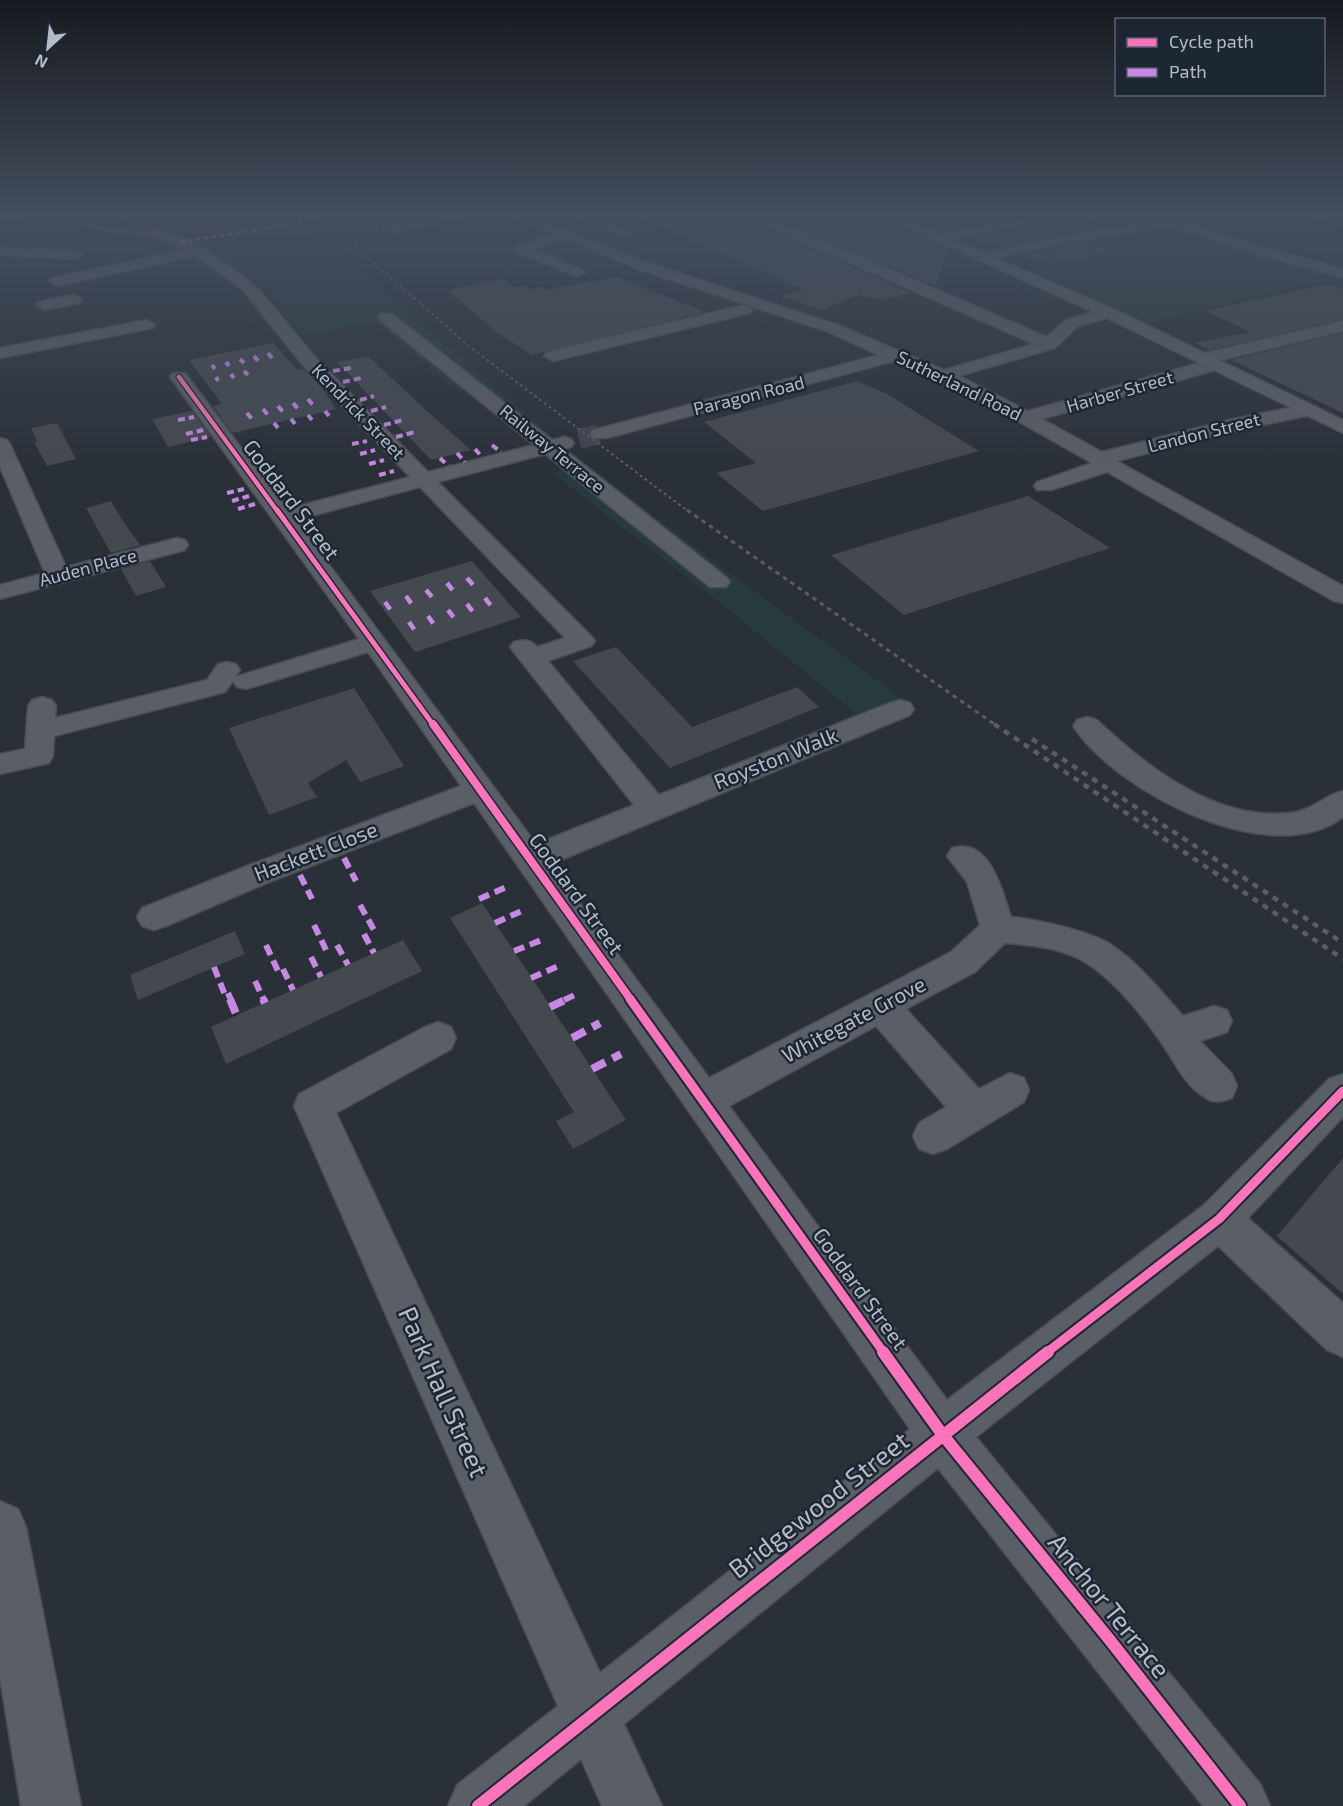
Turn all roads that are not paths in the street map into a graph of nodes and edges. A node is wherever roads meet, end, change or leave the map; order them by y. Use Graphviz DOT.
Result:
graph roads {
  1 [pos="72,299"];
  2 [pos="259,299"];
  3 [pos="729,299"];
  4 [pos="945,299"];
  5 [pos="1079,299"];
  6 [pos="44,305"];
  7 [pos="752,307"];
  8 [pos="1108,313"];
  9 [pos="386,317"];
  10 [pos="147,325"];
  11 [pos="790,326"];
  12 [pos="1343,326"];
  13 [pos="1049,344"];
  14 [pos="0,353"];
  15 [pos="553,356"];
  16 [pos="898,356"];
  17 [pos="1207,362"];
  18 [pos="944,375"];
  19 [pos="179,377"];
  20 [pos="1308,410"];
  21 [pos="1026,418"];
  22 [pos="1343,427"];
  23 [pos="600,434"];
  24 [pos="579,439"];
  25 [pos="0,444"];
  26 [pos="550,447"];
  27 [pos="1105,462"];
  28 [pos="422,480"];
  29 [pos="1044,486"];
  30 [pos="282,517"];
  31 [pos="177,545"];
  32 [pos="58,576"];
  33 [pos="718,582"];
  34 [pos="0,592"];
  35 [pos="1343,596"];
  36 [pos="602,622"];
  37 [pos="574,633"];
  38 [pos="374,642"];
  39 [pos="900,709"];
  40 [pos="1087,726"];
  41 [pos="0,764"];
  42 [pos="479,790"];
  43 [pos="1343,801"];
  44 [pos="653,808"];
  45 [pos="963,856"];
  46 [pos="529,860"];
  47 [pos="154,917"];
  48 [pos="998,928"];
  49 [pos="881,1006"];
  50 [pos="1214,1021"];
  51 [pos="1176,1034"];
  52 [pos="438,1038"];
  53 [pos="1218,1086"];
  54 [pos="1010,1090"];
  55 [pos="1343,1090"];
  56 [pos="702,1101"];
  57 [pos="974,1111"];
  58 [pos="933,1136"];
  59 [pos="1219,1219"];
  60 [pos="1343,1335"];
  61 [pos="942,1434"];
  62 [pos="0,1527"];
  63 [pos="590,1715"];
  64 [pos="51,1806"];
  65 [pos="478,1806"];
  66 [pos="632,1806"];
  67 [pos="1240,1806"];
  1 -- 6 [label="street"];
  2 -- 28 [label="street, Kendrick Street"];
  3 -- 7 [label="street, Sutherland Road"];
  4 -- 13 [label="street"];
  5 -- 8 [label="main road"];
  7 -- 11 [label="street"];
  7 -- 15 [label="street"];
  7 -- 16 [label="street, Sutherland Road"];
  8 -- 13 [label="street"];
  8 -- 17 [label="main road"];
  9 -- 26 [label="street, Railway Terrace"];
  10 -- 14 [label="street"];
  12 -- 17 [label="street, Harber Street"];
  13 -- 18 [label="street"];
  16 -- 18 [label="street, Sutherland Road"];
  16 -- 23 [label="street, Paragon Road"];
  17 -- 20 [label="main road"];
  17 -- 21 [label="street, Harber Street"];
  18 -- 21 [label="street, Sutherland Road"];
  19 -- 30 [label="street, Goddard Street"];
  20 -- 22 [label="main road"];
  20 -- 27 [label="street, Landon Street"];
  21 -- 27 [label="street, Sutherland Road"];
  24 -- 26 [label="street"];
  25 -- 32 [label="street"];
  26 -- 28 [label="street"];
  26 -- 33 [label="street, Railway Terrace"];
  27 -- 29 [label="street, Landon Street"];
  27 -- 35 [label="street, Sutherland Road"];
  28 -- 30 [label="street"];
  28 -- 37 [label="street, Kendrick Street"];
  30 -- 38 [label="street, Goddard Street"];
  31 -- 32 [label="street, Auden Place"];
  32 -- 34 [label="street, Auden Place"];
  36 -- 37 [label="street"];
  37 -- 44 [label="street"];
  38 -- 41 [label="street"];
  38 -- 42 [label="street, Goddard Street"];
  39 -- 44 [label="street, Royston Walk"];
  40 -- 43 [label="street"];
  42 -- 46 [label="street, Goddard Street"];
  42 -- 47 [label="street, Hackett Close"];
  44 -- 46 [label="street, Royston Walk"];
  45 -- 48 [label="street"];
  46 -- 56 [label="street, Goddard Street"];
  48 -- 49 [label="street, Whitegate Grove"];
  48 -- 51 [label="street"];
  49 -- 56 [label="street, Whitegate Grove"];
  49 -- 57 [label="street"];
  50 -- 51 [label="street"];
  51 -- 53 [label="street"];
  52 -- 63 [label="street, Park Hall Street"];
  54 -- 57 [label="street"];
  55 -- 59 [label="street, Bridgewood Street"];
  56 -- 61 [label="street, Goddard Street"];
  57 -- 58 [label="street"];
  59 -- 60 [label="street"];
  59 -- 61 [label="street, Bridgewood Street"];
  61 -- 63 [label="street, Bridgewood Street"];
  61 -- 67 [label="street, Anchor Terrace"];
  62 -- 64 [label="street"];
  63 -- 65 [label="street, Bridgewood Street"];
  63 -- 66 [label="street, Park Hall Street"];
}
